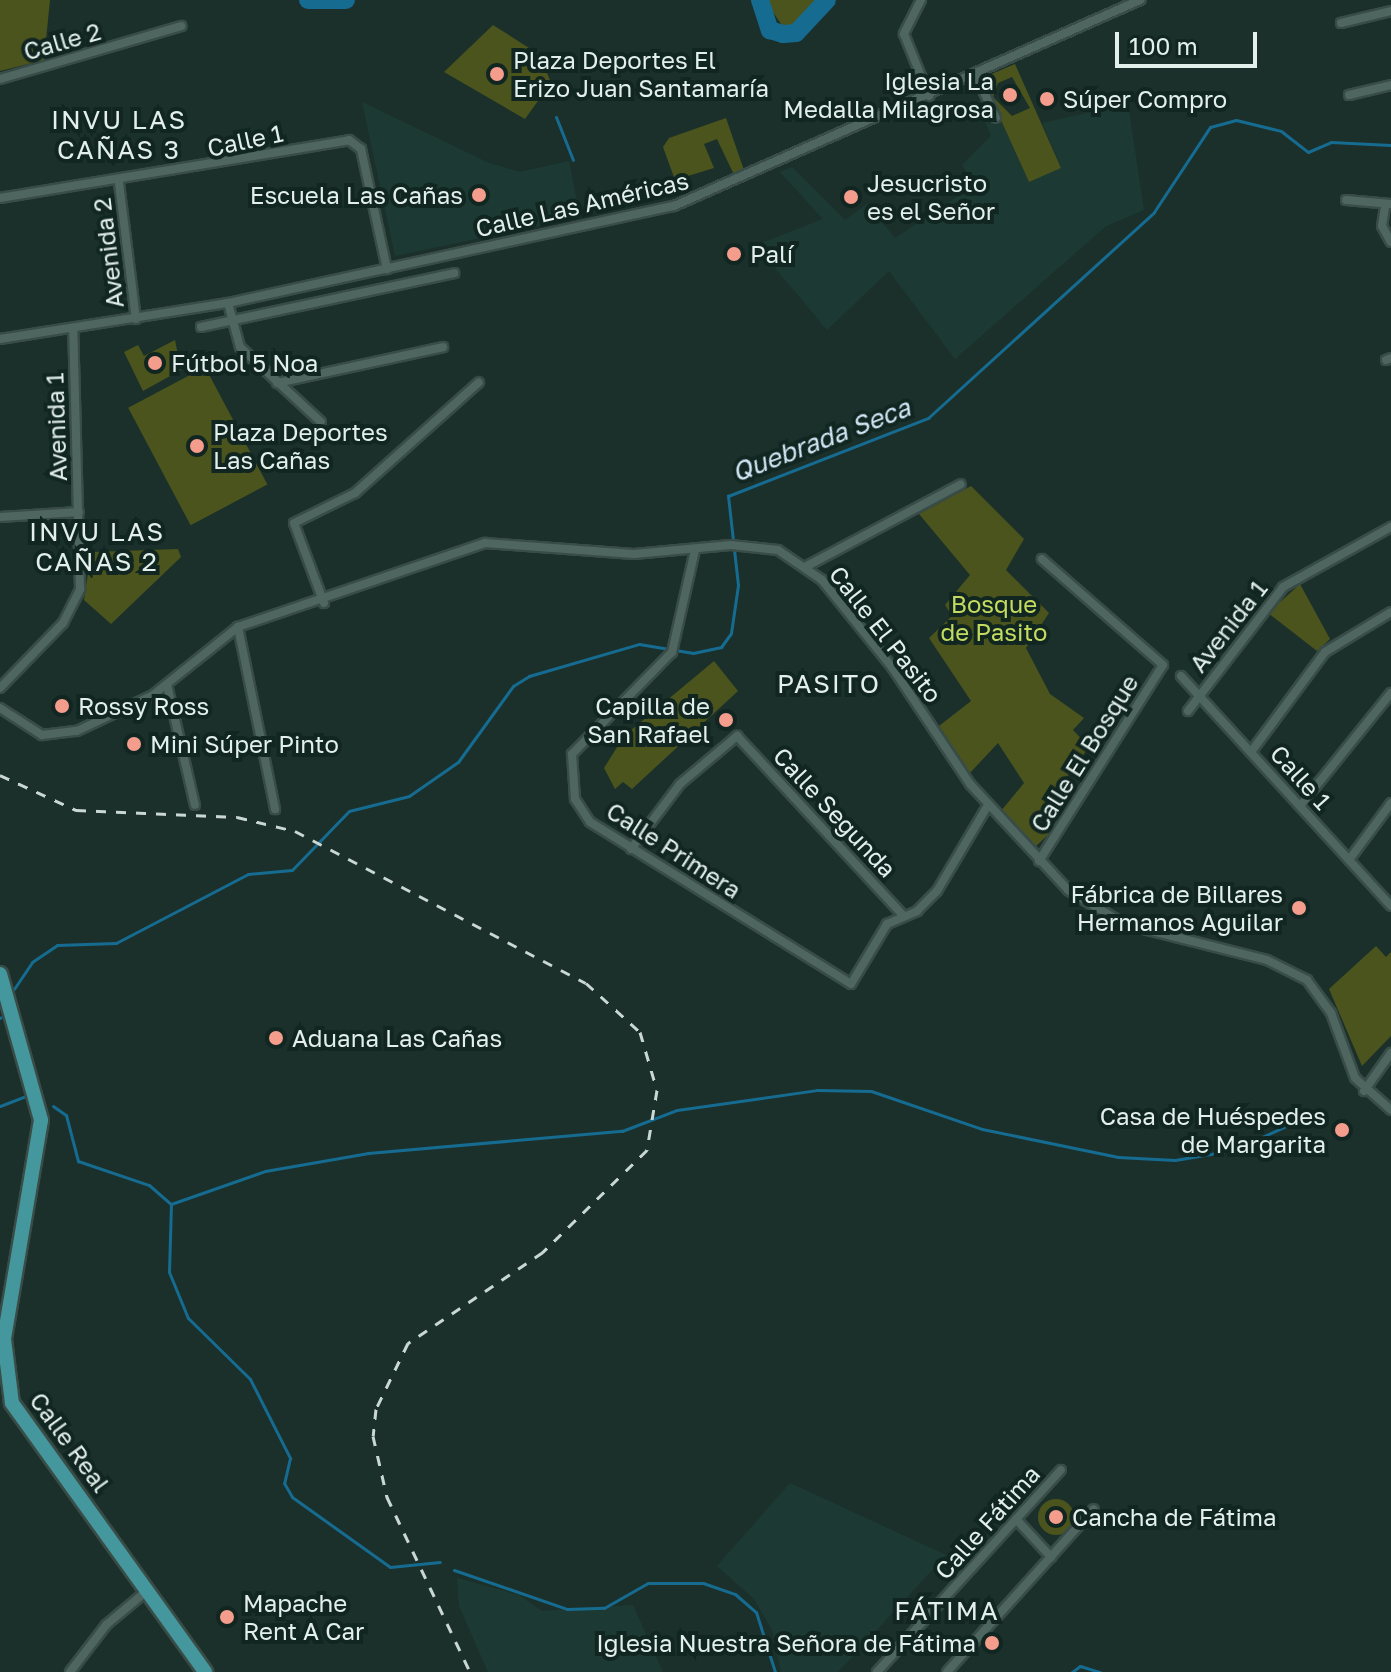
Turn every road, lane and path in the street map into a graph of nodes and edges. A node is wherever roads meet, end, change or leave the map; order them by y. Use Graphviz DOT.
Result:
graph roads {
  1 [pos="921,0"];
  2 [pos="1138,0"];
  3 [pos="1391,11"];
  4 [pos="1341,23"];
  5 [pos="181,26"];
  6 [pos="976,75"];
  7 [pos="0,79"];
  8 [pos="1391,85"];
  9 [pos="1349,95"];
  10 [pos="929,96"];
  11 [pos="996,118"];
  12 [pos="119,183"];
  13 [pos="0,198"];
  14 [pos="1346,200"];
  15 [pos="1388,205"];
  16 [pos="1391,242"];
  17 [pos="387,269"];
  18 [pos="454,273"];
  19 [pos="354,276"];
  20 [pos="357,293"];
  21 [pos="228,303"];
  22 [pos="136,319"];
  23 [pos="232,321"];
  24 [pos="201,327"];
  25 [pos="73,328"];
  26 [pos="0,339"];
  27 [pos="443,347"];
  28 [pos="479,382"];
  29 [pos="277,383"];
  30 [pos="321,422"];
  31 [pos="961,484"];
  32 [pos="79,512"];
  33 [pos="0,517"];
  34 [pos="1391,527"];
  35 [pos="695,550"];
  36 [pos="1042,559"];
  37 [pos="807,566"];
  38 [pos="324,603"];
  39 [pos="1391,612"];
  40 [pos="238,627"];
  41 [pos="1181,676"];
  42 [pos="167,685"];
  43 [pos="0,688"];
  44 [pos="1391,693"];
  45 [pos="1199,695"];
  46 [pos="0,708"];
  47 [pos="1188,711"];
  48 [pos="1251,752"];
  49 [pos="1391,803"];
  50 [pos="195,805"];
  51 [pos="988,805"];
  52 [pos="1300,806"];
  53 [pos="275,809"];
  54 [pos="631,849"];
  55 [pos="1349,860"];
  56 [pos="1039,861"];
  57 [pos="1391,906"];
  58 [pos="903,915"];
  59 [pos="0,974"];
  60 [pos="1391,1053"];
  61 [pos="1364,1091"];
  62 [pos="1391,1110"];
  63 [pos="2,1341"];
  64 [pos="3,1376"];
  65 [pos="1061,1470"];
  66 [pos="1094,1509"];
  67 [pos="1016,1519"];
  68 [pos="1051,1557"];
  69 [pos="149,1589"];
  70 [pos="205,1670"];
  71 [pos="883,1670"];
  72 [pos="70,1672"];
  73 [pos="947,1672"];
  1 -- 10 [label="street"];
  2 -- 6 [label="street, Calle Las Américas"];
  3 -- 4 [label="street"];
  5 -- 7 [label="street, Calle 2"];
  6 -- 10 [label="street, Calle Las Américas"];
  6 -- 11 [label="street"];
  8 -- 9 [label="street"];
  10 -- 17 [label="street, Calle Las Américas"];
  12 -- 13 [label="street, Calle 1"];
  12 -- 17 [label="street, Calle 1"];
  12 -- 22 [label="street, Avenida 2"];
  14 -- 15 [label="street"];
  15 -- 16 [label="street"];
  17 -- 19 [label="street, Calle Las Américas"];
  18 -- 20 [label="street"];
  19 -- 20 [label="street"];
  19 -- 21 [label="street, Calle Las Américas"];
  20 -- 23 [label="street"];
  21 -- 22 [label="street, Calle Las Américas"];
  21 -- 23 [label="street"];
  22 -- 25 [label="street, Calle Las Américas"];
  23 -- 24 [label="street"];
  23 -- 29 [label="street"];
  25 -- 26 [label="street, Calle Las Américas"];
  25 -- 32 [label="street, Avenida 1"];
  27 -- 29 [label="street"];
  28 -- 38 [label="street"];
  29 -- 30 [label="street"];
  31 -- 37 [label="street"];
  32 -- 33 [label="street"];
  32 -- 43 [label="street, Avenida 1"];
  34 -- 45 [label="street, Avenida 1"];
  35 -- 37 [label="street, Calle El Pasito"];
  35 -- 38 [label="street, Calle El Pasito"];
  35 -- 54 [label="street, Calle Primera"];
  36 -- 56 [label="street, Calle El Bosque"];
  37 -- 51 [label="street, Calle El Pasito"];
  38 -- 40 [label="street, Calle El Pasito"];
  39 -- 48 [label="street"];
  40 -- 42 [label="street, Calle El Pasito"];
  40 -- 53 [label="street"];
  41 -- 45 [label="street, Calle 1"];
  42 -- 46 [label="street, Calle El Pasito"];
  42 -- 50 [label="street"];
  44 -- 52 [label="street"];
  45 -- 47 [label="street, Avenida 1"];
  45 -- 48 [label="street, Calle 1"];
  48 -- 52 [label="street, Calle 1"];
  49 -- 55 [label="street"];
  51 -- 56 [label="street, Calle El Pasito"];
  51 -- 58 [label="street"];
  52 -- 55 [label="street, Calle 1"];
  54 -- 58 [label="street, Calle Primera"];
  54 -- 58 [label="street, Calle Segunda"];
  55 -- 57 [label="street, Calle 1"];
  56 -- 61 [label="street, Calle El Pasito"];
  59 -- 63 [label="main road, Calle Real"];
  60 -- 61 [label="street"];
  61 -- 62 [label="street"];
  63 -- 64 [label="main road, Calle Real"];
  64 -- 69 [label="main road, Calle Real"];
  65 -- 67 [label="street, Calle Fátima"];
  66 -- 68 [label="street"];
  67 -- 68 [label="street"];
  67 -- 71 [label="street, Calle Fátima"];
  68 -- 73 [label="street"];
  69 -- 70 [label="main road, Calle Real"];
  69 -- 72 [label="street"];
}
